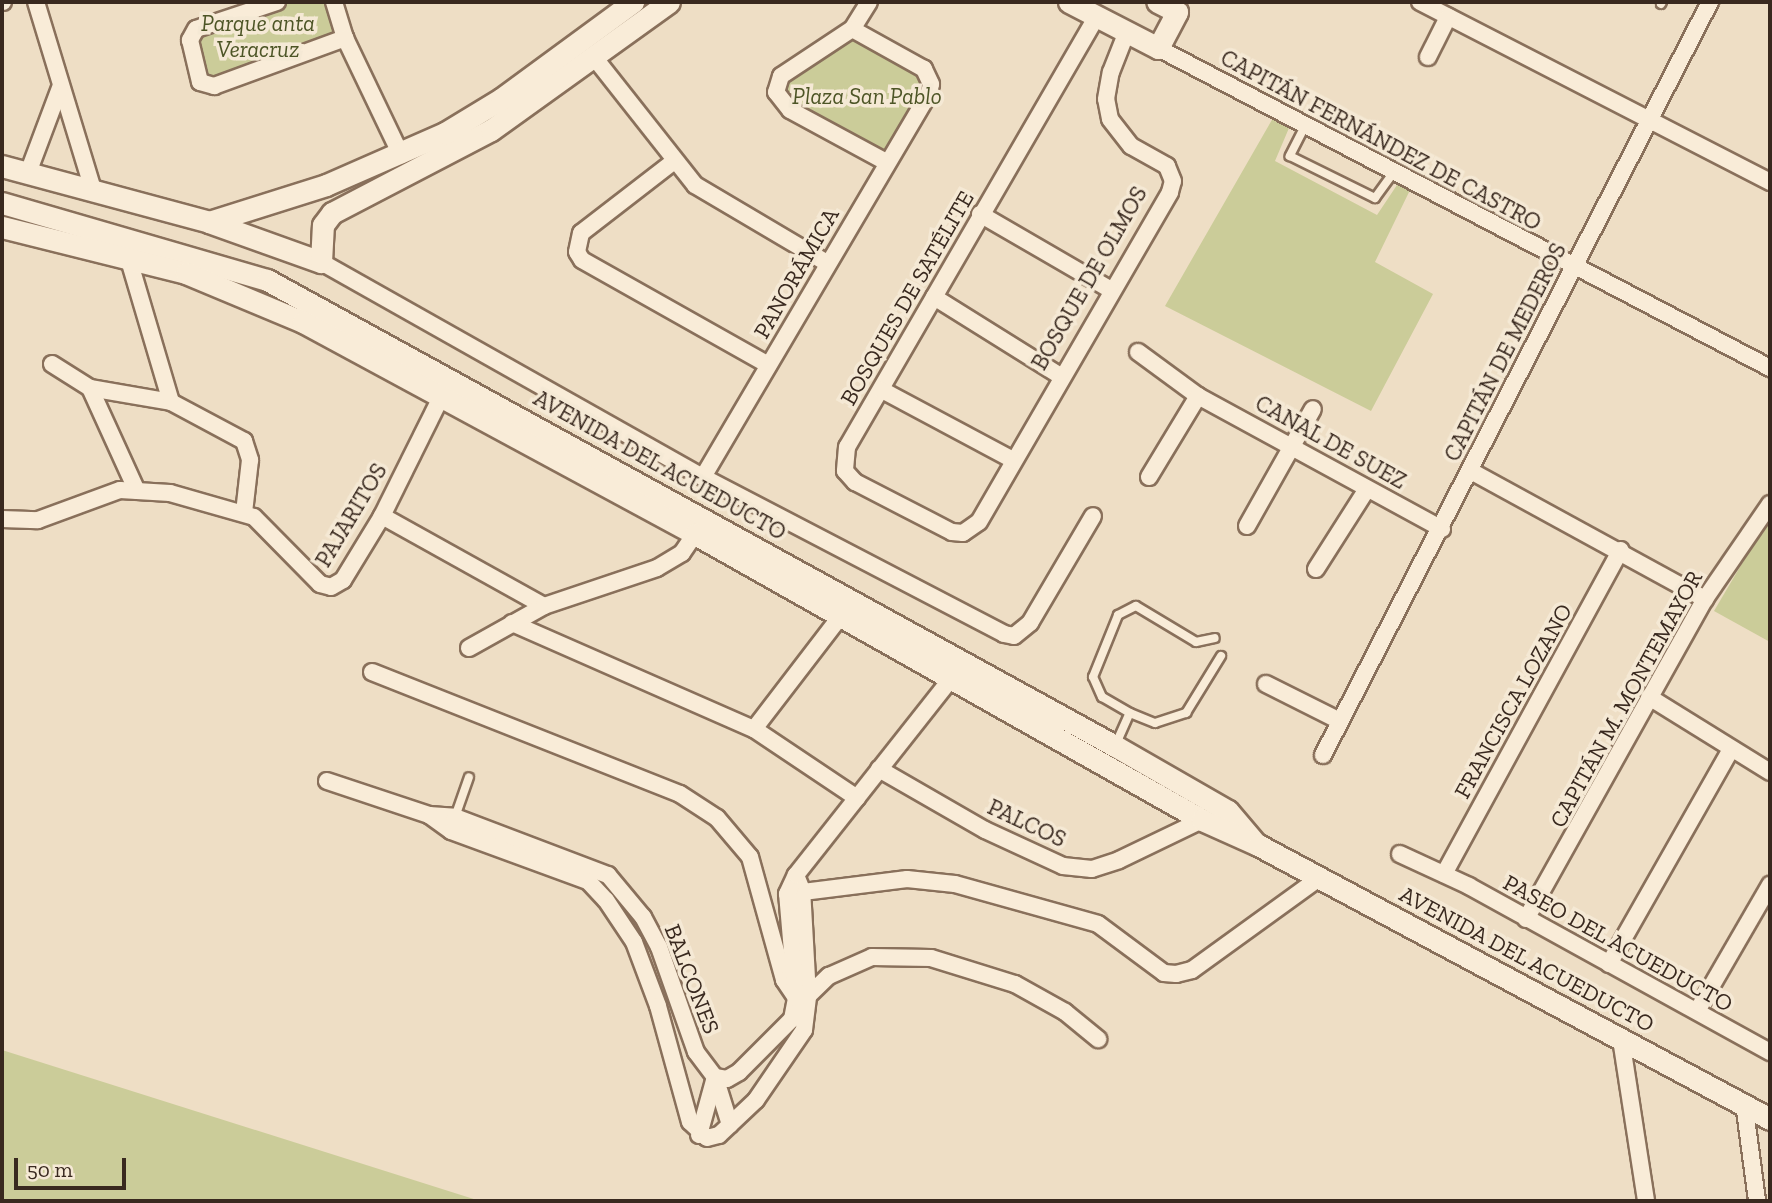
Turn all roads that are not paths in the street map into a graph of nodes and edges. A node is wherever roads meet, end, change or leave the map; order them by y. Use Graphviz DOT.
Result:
graph roads {
  1 [pos="36,2"];
  2 [pos="277,2"];
  3 [pos="334,2"];
  4 [pos="633,2"];
  5 [pos="669,2"];
  6 [pos="869,2"];
  7 [pos="1069,2"];
  8 [pos="1157,2"];
  9 [pos="1420,2"];
  10 [pos="1710,2"];
  11 [pos="1180,7"];
  12 [pos="1097,16"];
  13 [pos="1448,17"];
  14 [pos="852,29"];
  15 [pos="1126,34"];
  16 [pos="345,38"];
  17 [pos="1158,48"];
  18 [pos="594,57"];
  19 [pos="1429,57"];
  20 [pos="60,88"];
  21 [pos="1648,119"];
  22 [pos="1305,126"];
  23 [pos="401,155"];
  24 [pos="673,162"];
  25 [pos="886,162"];
  26 [pos="2,166"];
  27 [pos="1394,172"];
  28 [pos="28,173"];
  29 [pos="1770,182"];
  30 [pos="93,190"];
  31 [pos="3,206"];
  32 [pos="980,214"];
  33 [pos="209,222"];
  34 [pos="2,227"];
  35 [pos="129,260"];
  36 [pos="321,262"];
  37 [pos="827,263"];
  38 [pos="1573,267"];
  39 [pos="1111,290"];
  40 [pos="934,297"];
  41 [pos="1138,352"];
  42 [pos="52,364"];
  43 [pos="768,365"];
  44 [pos="1770,368"];
  45 [pos="1062,377"];
  46 [pos="90,388"];
  47 [pos="882,390"];
  48 [pos="1198,396"];
  49 [pos="441,397"];
  50 [pos="171,402"];
  51 [pos="1313,409"];
  52 [pos="1290,444"];
  53 [pos="1013,460"];
  54 [pos="1471,471"];
  55 [pos="703,477"];
  56 [pos="1149,477"];
  57 [pos="1367,488"];
  58 [pos="137,491"];
  59 [pos="1769,508"];
  60 [pos="244,513"];
  61 [pos="4,516"];
  62 [pos="382,516"];
  63 [pos="1093,516"];
  64 [pos="979,522"];
  65 [pos="1247,526"];
  66 [pos="1442,529"];
  67 [pos="695,534"];
  68 [pos="1621,550"];
  69 [pos="1315,569"];
  70 [pos="1705,599"];
  71 [pos="544,606"];
  72 [pos="839,617"];
  73 [pos="512,623"];
  74 [pos="1215,638"];
  75 [pos="468,648"];
  76 [pos="1221,656"];
  77 [pos="372,672"];
  78 [pos="949,681"];
  79 [pos="1266,684"];
  80 [pos="1649,697"];
  81 [pos="1129,713"];
  82 [pos="1340,721"];
  83 [pos="754,729"];
  84 [pos="1115,746"];
  85 [pos="1731,750"];
  86 [pos="1323,755"];
  87 [pos="879,769"];
  88 [pos="1770,772"];
  89 [pos="469,777"];
  90 [pos="327,781"];
  91 [pos="857,798"];
  92 [pos="429,815"];
  93 [pos="455,817"];
  94 [pos="1202,820"];
  95 [pos="1258,845"];
  96 [pos="1399,854"];
  97 [pos="1444,874"];
  98 [pos="1319,878"];
  99 [pos="1770,885"];
  100 [pos="794,892"];
  101 [pos="1526,919"];
  102 [pos="1609,964"];
  103 [pos="802,997"];
  104 [pos="1697,1011"];
  105 [pos="1098,1039"];
  106 [pos="1621,1039"];
  107 [pos="1770,1052"];
  108 [pos="715,1077"];
  109 [pos="1744,1103"];
  110 [pos="1770,1119"];
  111 [pos="730,1125"];
  112 [pos="703,1136"];
  113 [pos="1646,1201"];
  114 [pos="1757,1201"];
  1 -- 20 [label="street"];
  2 -- 16 [label="street"];
  3 -- 16 [label="street"];
  4 -- 23 [label="street"];
  5 -- 18 [label="street"];
  6 -- 14 [label="street"];
  7 -- 12 [label="street"];
  8 -- 11 [label="street"];
  9 -- 13 [label="street"];
  10 -- 21 [label="street, CAPITÁN DE MEDEROS"];
  11 -- 17 [label="street"];
  12 -- 15 [label="street"];
  12 -- 32 [label="street, BOSQUES DE SATÉLITE"];
  13 -- 19 [label="street"];
  13 -- 21 [label="street"];
  14 -- 25 [label="street, PANORÁMICA"];
  14 -- 25 [label="street"];
  15 -- 17 [label="street"];
  15 -- 39 [label="street, BOSQUE DE OLMOS"];
  16 -- 23 [label="street"];
  17 -- 22 [label="street, CAPITÁN FERNÁNDEZ DE CASTRO"];
  18 -- 24 [label="street"];
  18 -- 36 [label="street"];
  20 -- 28 [label="street"];
  20 -- 30 [label="street"];
  21 -- 29 [label="street"];
  21 -- 38 [label="street, CAPITÁN DE MEDEROS"];
  22 -- 27 [label="street, CAPITÁN FERNÁNDEZ DE CASTRO"];
  22 -- 27 [label="lane"];
  23 -- 33 [label="street"];
  24 -- 37 [label="street"];
  24 -- 43 [label="street"];
  25 -- 37 [label="street, PANORÁMICA"];
  26 -- 28 [label="street, AVENIDA DEL ACUEDUCTO"];
  27 -- 38 [label="street, CAPITÁN FERNÁNDEZ DE CASTRO"];
  28 -- 30 [label="street, AVENIDA DEL ACUEDUCTO"];
  30 -- 33 [label="street, AVENIDA DEL ACUEDUCTO"];
  31 -- 84 [label="street, AVENIDA DEL ACUEDUCTO"];
  32 -- 39 [label="street"];
  32 -- 40 [label="street, BOSQUES DE SATÉLITE"];
  33 -- 36 [label="street, AVENIDA DEL ACUEDUCTO"];
  34 -- 35 [label="street, AVENIDA DEL ACUEDUCTO"];
  35 -- 49 [label="street, AVENIDA DEL ACUEDUCTO"];
  35 -- 50 [label="street"];
  36 -- 55 [label="street, AVENIDA DEL ACUEDUCTO"];
  37 -- 43 [label="street, PANORÁMICA"];
  38 -- 44 [label="street, CAPITÁN FERNÁNDEZ DE CASTRO"];
  38 -- 54 [label="street, CAPITÁN DE MEDEROS"];
  39 -- 45 [label="street, BOSQUE DE OLMOS"];
  40 -- 45 [label="street"];
  40 -- 47 [label="street, BOSQUES DE SATÉLITE"];
  41 -- 48 [label="street, CANAL DE SUEZ"];
  42 -- 46 [label="street"];
  43 -- 55 [label="street, PANORÁMICA"];
  45 -- 53 [label="street, BOSQUE DE OLMOS"];
  46 -- 50 [label="street"];
  46 -- 58 [label="street"];
  47 -- 53 [label="street"];
  47 -- 64 [label="street, BOSQUES DE SATÉLITE"];
  48 -- 52 [label="street, CANAL DE SUEZ"];
  48 -- 56 [label="street"];
  49 -- 62 [label="street, PAJARITOS"];
  49 -- 67 [label="street, AVENIDA DEL ACUEDUCTO"];
  50 -- 60 [label="street"];
  51 -- 52 [label="street"];
  52 -- 57 [label="street, CANAL DE SUEZ"];
  52 -- 65 [label="street"];
  53 -- 64 [label="street, BOSQUE DE OLMOS"];
  54 -- 66 [label="street, CAPITÁN DE MEDEROS"];
  54 -- 68 [label="street"];
  55 -- 63 [label="street, AVENIDA DEL ACUEDUCTO"];
  57 -- 66 [label="street, CANAL DE SUEZ"];
  57 -- 69 [label="street"];
  58 -- 60 [label="street"];
  58 -- 61 [label="street"];
  59 -- 70 [label="street, CAPITÁN M. MONTEMAYOR"];
  60 -- 62 [label="street, PAJARITOS"];
  62 -- 71 [label="street"];
  66 -- 82 [label="street, CAPITÁN DE MEDEROS"];
  67 -- 71 [label="street"];
  67 -- 72 [label="street, AVENIDA DEL ACUEDUCTO"];
  68 -- 70 [label="street"];
  68 -- 97 [label="street, FRANCISCA LOZANO"];
  70 -- 80 [label="street, CAPITÁN M. MONTEMAYOR"];
  71 -- 73 [label="street"];
  72 -- 78 [label="street, AVENIDA DEL ACUEDUCTO"];
  72 -- 83 [label="street"];
  73 -- 75 [label="street"];
  73 -- 83 [label="street"];
  74 -- 81 [label="lane"];
  76 -- 81 [label="lane"];
  77 -- 103 [label="street"];
  78 -- 87 [label="street"];
  78 -- 94 [label="street, AVENIDA DEL ACUEDUCTO"];
  79 -- 82 [label="street"];
  80 -- 85 [label="street"];
  80 -- 101 [label="street, CAPITÁN M. MONTEMAYOR"];
  81 -- 84 [label="lane"];
  82 -- 86 [label="street, CAPITÁN DE MEDEROS"];
  83 -- 91 [label="street"];
  84 -- 95 [label="street, AVENIDA DEL ACUEDUCTO"];
  85 -- 88 [label="street"];
  85 -- 102 [label="street"];
  87 -- 91 [label="street"];
  87 -- 94 [label="street, PALCOS"];
  89 -- 93 [label="lane"];
  90 -- 92 [label="street, BALCONES"];
  91 -- 100 [label="street"];
  92 -- 93 [label="street, BALCONES"];
  92 -- 112 [label="street, BALCONES"];
  93 -- 108 [label="street, BALCONES"];
  94 -- 95 [label="street, AVENIDA DEL ACUEDUCTO"];
  95 -- 98 [label="street, AVENIDA DEL ACUEDUCTO"];
  96 -- 97 [label="street, PASEO DEL ACUEDUCTO"];
  97 -- 101 [label="street, PASEO DEL ACUEDUCTO"];
  98 -- 100 [label="street"];
  98 -- 106 [label="street, AVENIDA DEL ACUEDUCTO"];
  99 -- 104 [label="street"];
  100 -- 103 [label="street"];
  101 -- 102 [label="street, PASEO DEL ACUEDUCTO"];
  102 -- 104 [label="street, PASEO DEL ACUEDUCTO"];
  103 -- 105 [label="street"];
  103 -- 108 [label="street"];
  103 -- 111 [label="street"];
  104 -- 107 [label="street, PASEO DEL ACUEDUCTO"];
  106 -- 109 [label="street, AVENIDA DEL ACUEDUCTO"];
  106 -- 113 [label="street"];
  108 -- 111 [label="street, BALCONES"];
  108 -- 112 [label="street"];
  109 -- 110 [label="street, AVENIDA DEL ACUEDUCTO"];
  109 -- 114 [label="street"];
  111 -- 112 [label="street"];
}
